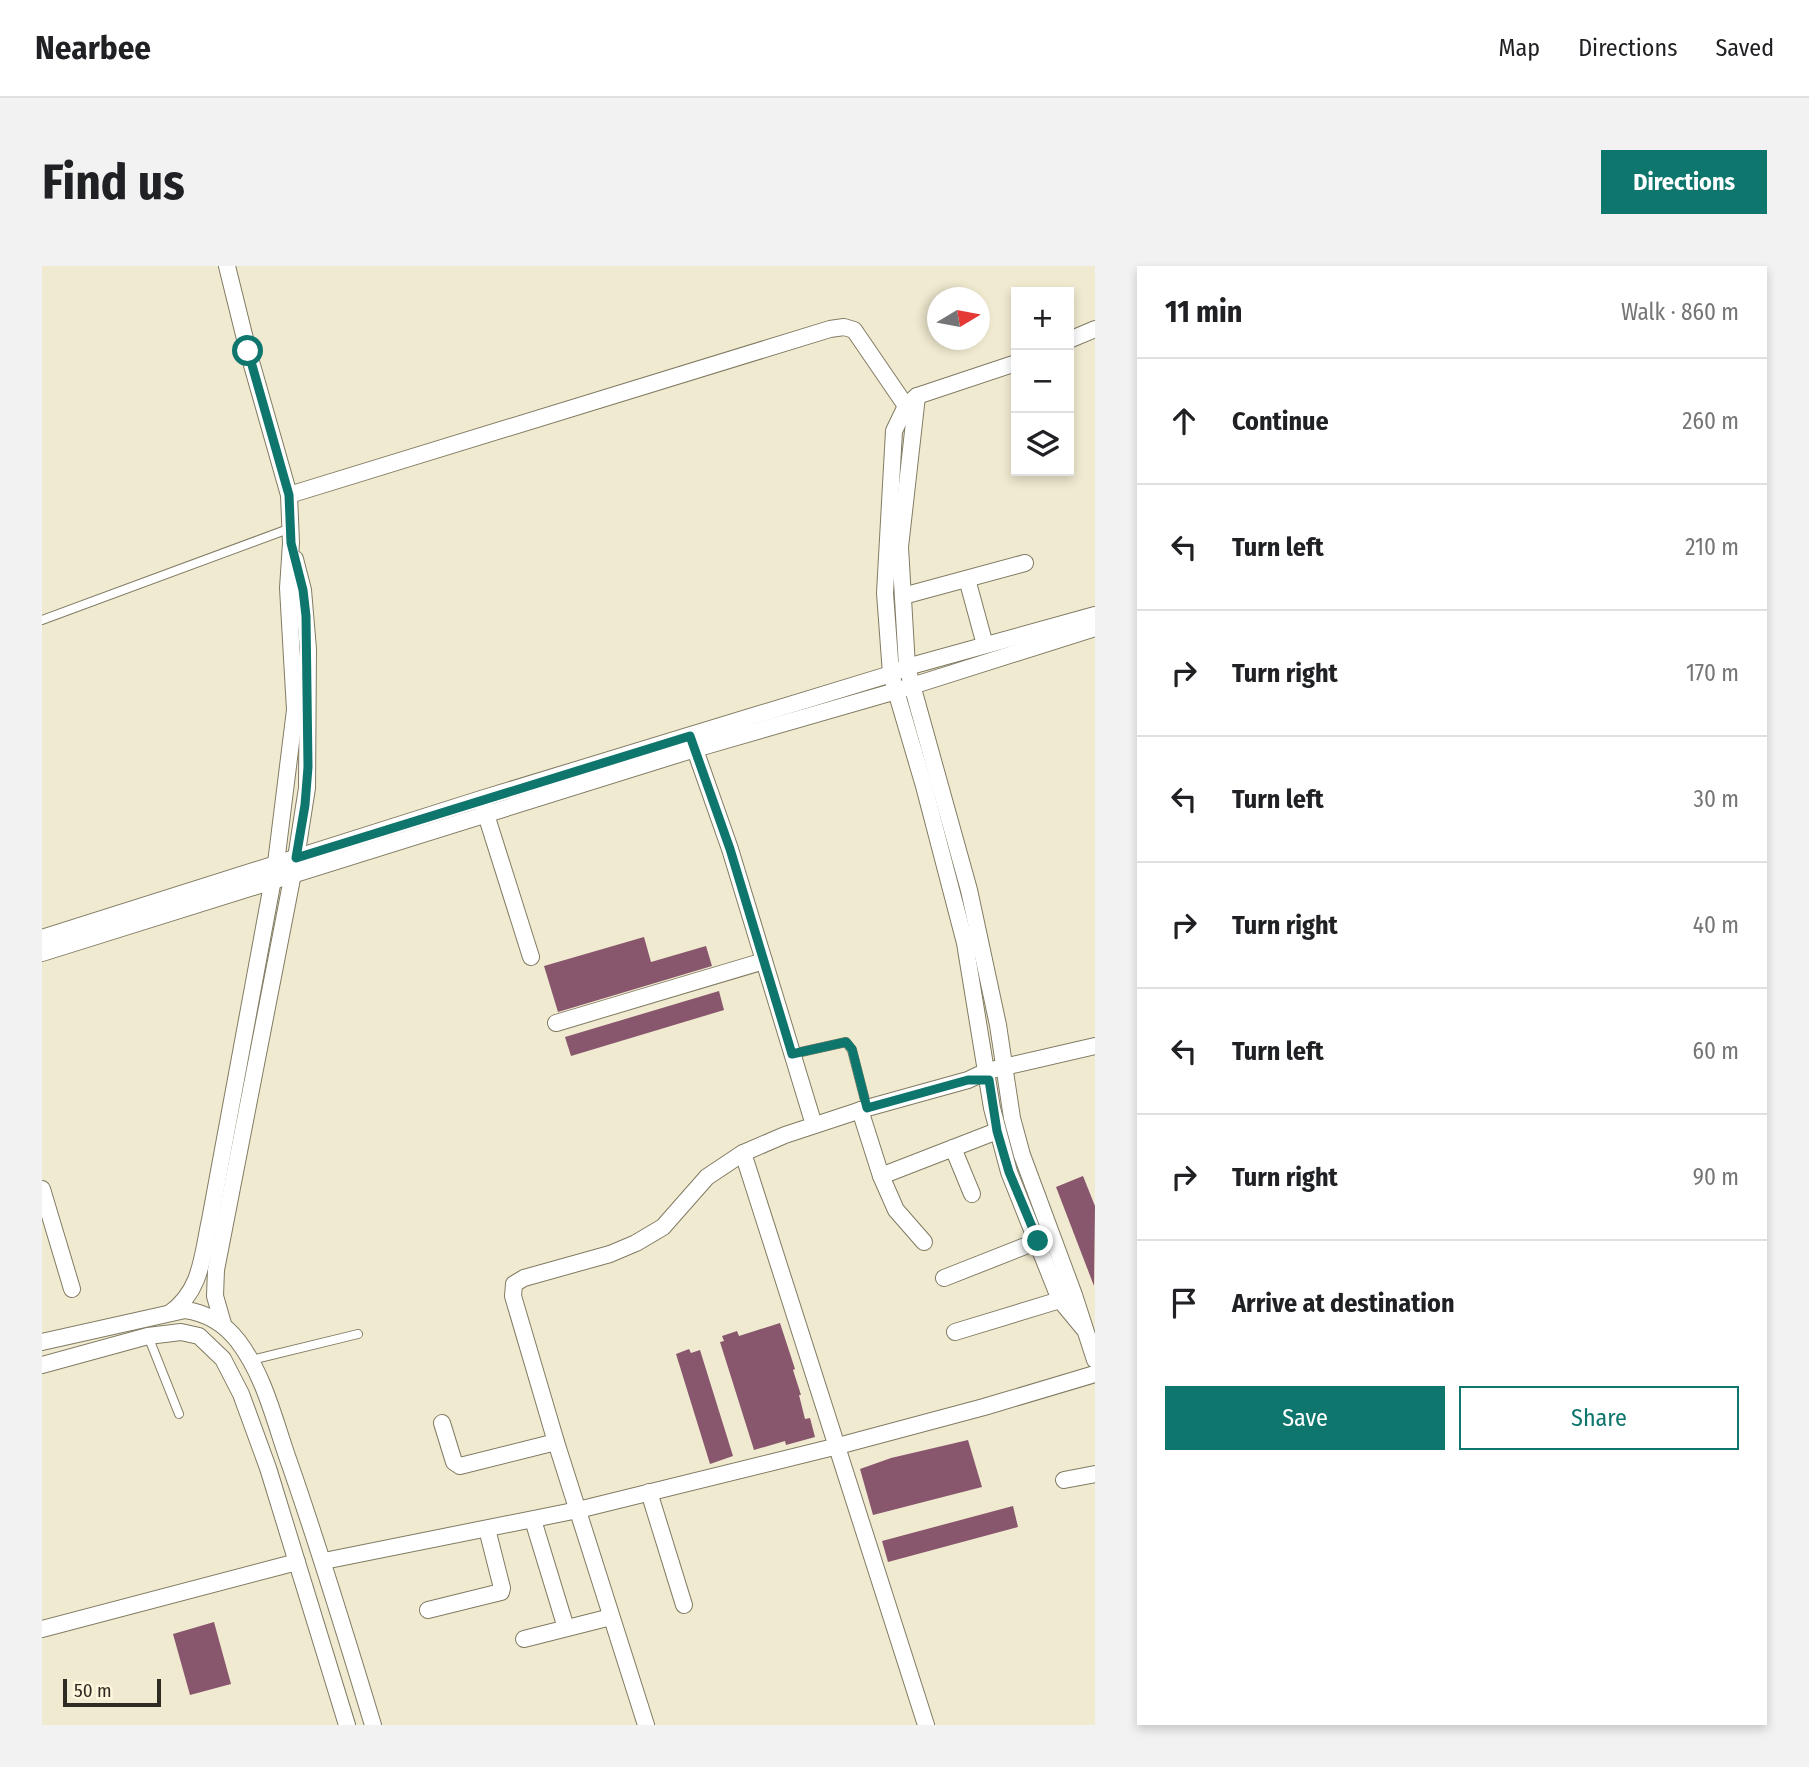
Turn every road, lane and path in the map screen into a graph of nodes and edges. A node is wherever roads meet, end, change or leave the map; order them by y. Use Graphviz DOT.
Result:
graph roads {
  1 [pos="227,266"];
  2 [pos="1095,329"];
  3 [pos="1074,338"];
  4 [pos="1011,365"];
  5 [pos="912,401"];
  6 [pos="289,495"];
  7 [pos="291,536"];
  8 [pos="1025,563"];
  9 [pos="967,579"];
  10 [pos="903,596"];
  11 [pos="1095,615"];
  12 [pos="42,620"];
  13 [pos="1095,628"];
  14 [pos="985,645"];
  15 [pos="907,667"];
  16 [pos="891,674"];
  17 [pos="912,684"];
  18 [pos="896,691"];
  19 [pos="692,742"];
  20 [pos="483,807"];
  21 [pos="296,858"];
  22 [pos="276,863"];
  23 [pos="293,875"];
  24 [pos="273,881"];
  25 [pos="42,938"];
  26 [pos="42,953"];
  27 [pos="531,957"];
  28 [pos="764,961"];
  29 [pos="556,1023"];
  30 [pos="1095,1046"];
  31 [pos="792,1054"];
  32 [pos="1095,1057"];
  33 [pos="1005,1072"];
  34 [pos="988,1076"];
  35 [pos="864,1109"];
  36 [pos="814,1125"];
  37 [pos="997,1131"];
  38 [pos="953,1148"];
  39 [pos="743,1153"];
  40 [pos="881,1176"];
  41 [pos="42,1189"];
  42 [pos="972,1194"];
  43 [pos="1038,1241"];
  44 [pos="924,1242"];
  45 [pos="944,1278"];
  46 [pos="72,1289"];
  47 [pos="1060,1300"];
  48 [pos="170,1313"];
  49 [pos="223,1324"];
  50 [pos="955,1332"];
  51 [pos="358,1334"];
  52 [pos="148,1336"];
  53 [pos="1089,1337"];
  54 [pos="42,1342"];
  55 [pos="251,1360"];
  56 [pos="1095,1360"];
  57 [pos="42,1364"];
  58 [pos="1095,1374"];
  59 [pos="179,1414"];
  60 [pos="442,1423"];
  61 [pos="556,1442"];
  62 [pos="838,1446"];
  63 [pos="1095,1474"];
  64 [pos="1064,1480"];
  65 [pos="649,1492"];
  66 [pos="578,1510"];
  67 [pos="533,1520"];
  68 [pos="487,1529"];
  69 [pos="324,1561"];
  70 [pos="297,1562"];
  71 [pos="684,1605"];
  72 [pos="428,1610"];
  73 [pos="611,1617"];
  74 [pos="566,1628"];
  75 [pos="42,1629"];
  76 [pos="524,1639"];
  77 [pos="347,1725"];
  78 [pos="373,1725"];
  79 [pos="646,1725"];
  80 [pos="926,1725"];
  1 -- 6 [label="street"];
  2 -- 3 [label="street"];
  4 -- 5 [label="street"];
  5 -- 6 [label="street"];
  5 -- 10 [label="street"];
  5 -- 16 [label="street"];
  6 -- 7 [label="street"];
  7 -- 12 [label="lane"];
  7 -- 21 [label="street"];
  7 -- 22 [label="street"];
  8 -- 9 [label="street"];
  9 -- 10 [label="street"];
  9 -- 14 [label="street"];
  10 -- 15 [label="street"];
  11 -- 14 [label="street"];
  13 -- 17 [label="street"];
  14 -- 15 [label="street"];
  15 -- 16 [label="street"];
  15 -- 17 [label="street"];
  16 -- 18 [label="street"];
  16 -- 19 [label="street"];
  17 -- 18 [label="street"];
  17 -- 33 [label="street"];
  18 -- 19 [label="street"];
  18 -- 34 [label="street"];
  19 -- 20 [label="street"];
  19 -- 28 [label="street"];
  20 -- 21 [label="street"];
  20 -- 23 [label="street"];
  20 -- 27 [label="street"];
  21 -- 22 [label="street"];
  21 -- 23 [label="street"];
  22 -- 24 [label="street"];
  22 -- 25 [label="street"];
  23 -- 24 [label="street"];
  23 -- 49 [label="street"];
  24 -- 26 [label="street"];
  24 -- 48 [label="street"];
  28 -- 29 [label="street"];
  28 -- 31 [label="street"];
  30 -- 33 [label="street"];
  31 -- 35 [label="lane"];
  31 -- 36 [label="street"];
  32 -- 33 [label="street"];
  33 -- 34 [label="street"];
  33 -- 53 [label="street"];
  34 -- 35 [label="street"];
  34 -- 37 [label="street"];
  35 -- 36 [label="street"];
  35 -- 40 [label="street"];
  36 -- 39 [label="street"];
  37 -- 38 [label="street"];
  37 -- 43 [label="street"];
  38 -- 40 [label="street"];
  38 -- 42 [label="street"];
  39 -- 61 [label="street"];
  39 -- 62 [label="street"];
  40 -- 44 [label="street"];
  41 -- 46 [label="street"];
  43 -- 45 [label="street"];
  43 -- 47 [label="street"];
  47 -- 50 [label="street"];
  47 -- 53 [label="street"];
  48 -- 49 [label="street"];
  48 -- 54 [label="street"];
  49 -- 55 [label="street"];
  51 -- 55 [label="lane"];
  52 -- 57 [label="street"];
  52 -- 59 [label="lane"];
  52 -- 70 [label="street"];
  53 -- 56 [label="street"];
  55 -- 69 [label="street"];
  58 -- 62 [label="street"];
  60 -- 61 [label="street"];
  61 -- 66 [label="street"];
  62 -- 65 [label="street"];
  62 -- 80 [label="street"];
  63 -- 64 [label="street"];
  65 -- 66 [label="street"];
  65 -- 71 [label="street"];
  66 -- 67 [label="street"];
  66 -- 73 [label="street"];
  67 -- 68 [label="street"];
  67 -- 74 [label="street"];
  68 -- 69 [label="street"];
  68 -- 72 [label="street"];
  69 -- 78 [label="street"];
  70 -- 75 [label="street"];
  70 -- 77 [label="street"];
  73 -- 74 [label="street"];
  73 -- 79 [label="street"];
  74 -- 76 [label="street"];
}
